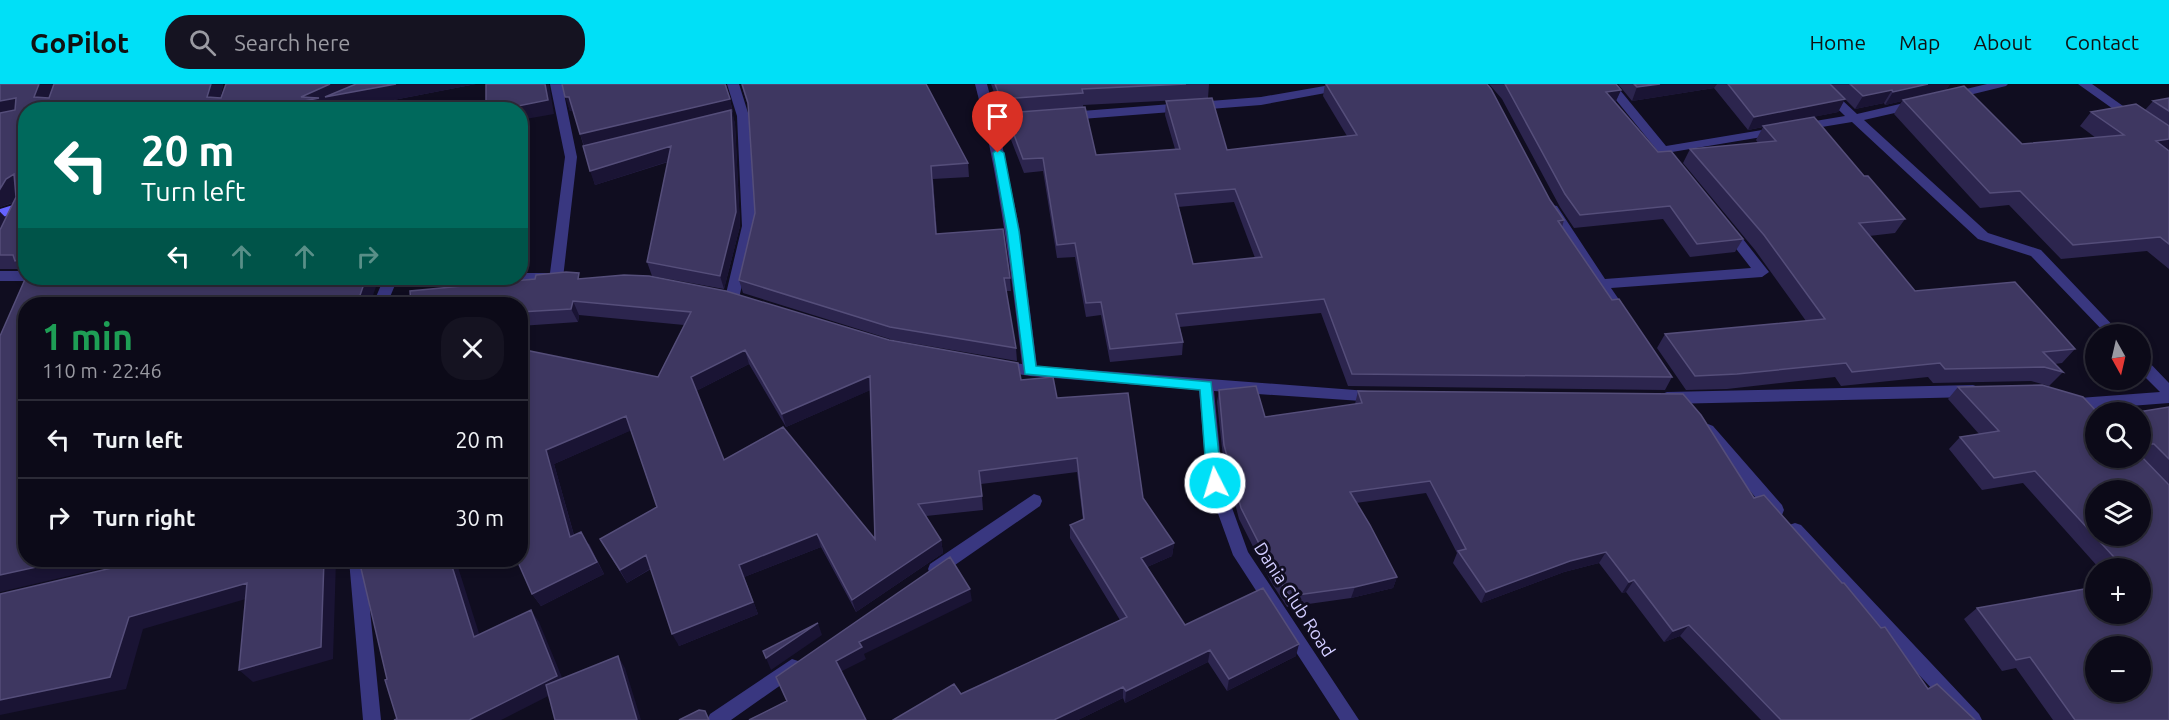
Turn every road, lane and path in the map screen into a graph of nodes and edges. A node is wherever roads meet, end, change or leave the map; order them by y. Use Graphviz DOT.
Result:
graph roads {
  1 [pos="386,84"];
  2 [pos="556,84"];
  3 [pos="733,84"];
  4 [pos="981,84"];
  5 [pos="1358,84"];
  6 [pos="1609,84"];
  7 [pos="1818,84"];
  8 [pos="2002,84"];
  9 [pos="2084,84"];
  10 [pos="1278,90"];
  11 [pos="339,102"];
  12 [pos="1061,117"];
  13 [pos="1854,118"];
  14 [pos="1038,119"];
  15 [pos="991,122"];
  16 [pos="2142,124"];
  17 [pos="1663,150"];
  18 [pos="1685,177"];
  19 [pos="1547,199"];
  20 [pos="18,205"];
  21 [pos="0,213"];
  22 [pos="18,215"];
  23 [pos="1722,221"];
  24 [pos="13,225"];
  25 [pos="0,276"];
  26 [pos="18,276"];
  27 [pos="528,278"];
  28 [pos="1601,284"];
  29 [pos="732,299"];
  30 [pos="2104,324"];
  31 [pos="1635,332"];
  32 [pos="984,363"];
  33 [pos="1030,371"];
  34 [pos="2151,374"];
  35 [pos="1206,385"];
  36 [pos="1984,390"];
  37 [pos="2169,392"];
  38 [pos="1678,393"];
  39 [pos="1390,396"];
  40 [pos="2169,397"];
  41 [pos="1658,398"];
  42 [pos="2059,398"];
  43 [pos="2078,404"];
  44 [pos="2085,411"];
  45 [pos="1034,501"];
  46 [pos="358,567"];
  47 [pos="918,581"];
  48 [pos="802,660"];
  49 [pos="372,720"];
  50 [pos="716,720"];
  51 [pos="1350,720"];
  52 [pos="1973,720"];
  1 -- 11 [label="street"];
  2 -- 27 [label="street"];
  3 -- 29 [label="street"];
  4 -- 15 [label="street"];
  5 -- 10 [label="street"];
  6 -- 17 [label="street"];
  7 -- 13 [label="street"];
  8 -- 13 [label="street"];
  9 -- 16 [label="street"];
  10 -- 12 [label="street"];
  13 -- 17 [label="street"];
  13 -- 30 [label="street"];
  14 -- 15 [label="street"];
  15 -- 33 [label="street"];
  17 -- 18 [label="street"];
  19 -- 28 [label="street"];
  20 -- 21 [label="street"];
  22 -- 24 [label="street"];
  23 -- 28 [label="street"];
  25 -- 26 [label="street"];
  28 -- 31 [label="street"];
  32 -- 33 [label="street"];
  33 -- 35 [label="street"];
  34 -- 37 [label="street"];
  35 -- 39 [label="street"];
  35 -- 51 [label="street, Dania Club Road"];
  36 -- 38 [label="street"];
  38 -- 41 [label="street"];
  38 -- 52 [label="street"];
  40 -- 43 [label="street"];
  42 -- 43 [label="street"];
  43 -- 44 [label="street"];
  45 -- 47 [label="street"];
  46 -- 49 [label="street"];
  48 -- 50 [label="street"];
}
